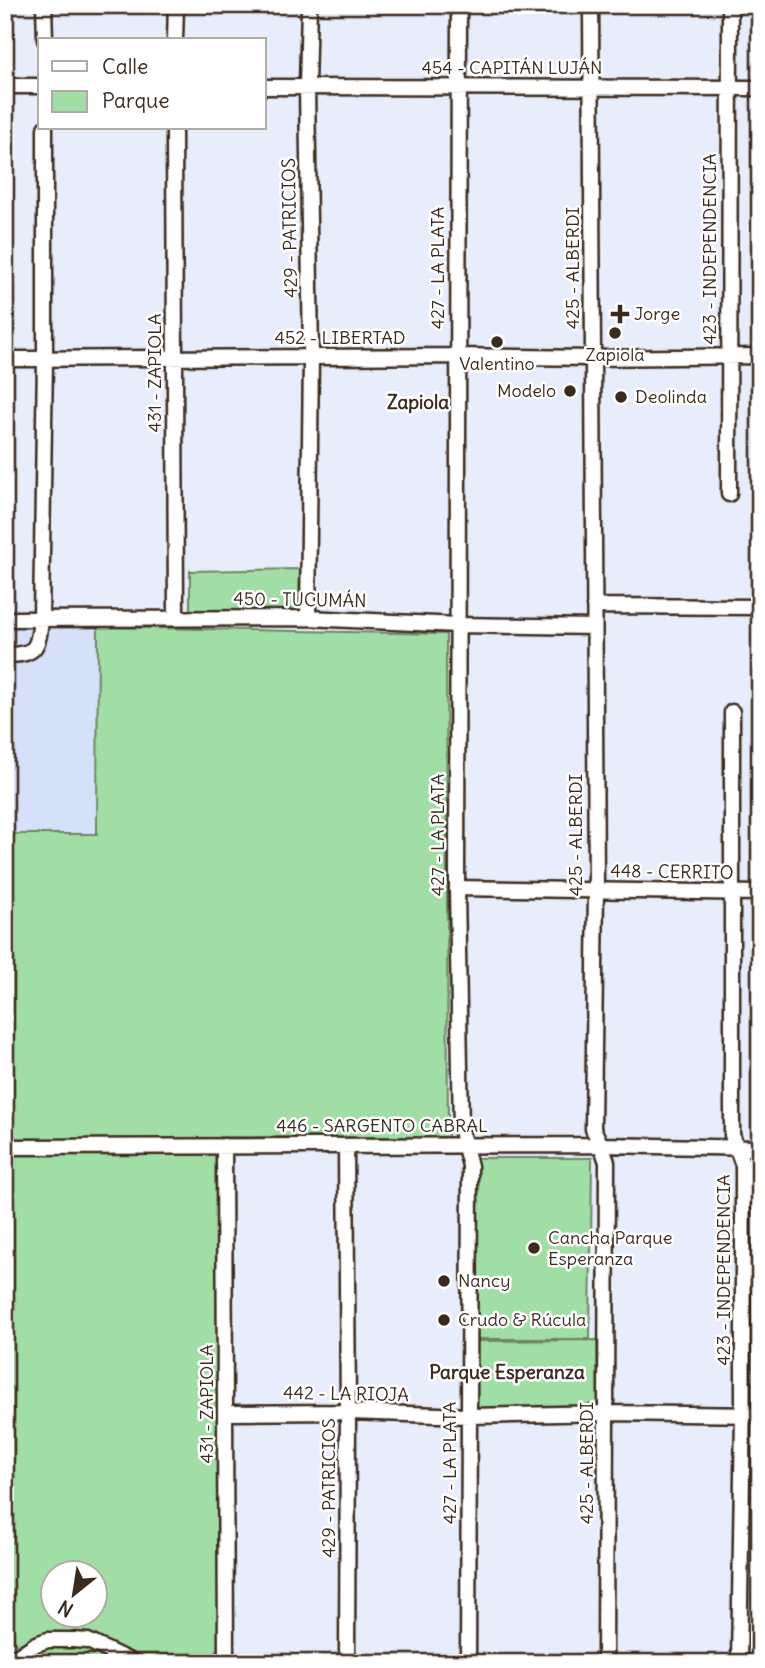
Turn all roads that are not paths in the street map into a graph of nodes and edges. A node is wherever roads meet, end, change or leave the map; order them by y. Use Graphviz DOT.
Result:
graph roads {
  1 [pos="44,5"];
  2 [pos="176,5"];
  3 [pos="309,5"];
  4 [pos="458,5"];
  5 [pos="591,5"];
  6 [pos="730,5"];
  7 [pos="45,38"];
  8 [pos="175,38"];
  9 [pos="5,86"];
  10 [pos="38,86"];
  11 [pos="266,87"];
  12 [pos="307,87"];
  13 [pos="458,88"];
  14 [pos="592,88"];
  15 [pos="760,88"];
  16 [pos="730,89"];
  17 [pos="45,130"];
  18 [pos="174,130"];
  19 [pos="457,356"];
  20 [pos="729,356"];
  21 [pos="760,356"];
  22 [pos="311,357"];
  23 [pos="174,358"];
  24 [pos="592,358"];
  25 [pos="5,359"];
  26 [pos="45,359"];
  27 [pos="729,494"];
  28 [pos="594,606"];
  29 [pos="760,607"];
  30 [pos="176,618"];
  31 [pos="308,618"];
  32 [pos="5,619"];
  33 [pos="41,619"];
  34 [pos="458,625"];
  35 [pos="594,627"];
  36 [pos="5,655"];
  37 [pos="732,712"];
  38 [pos="457,888"];
  39 [pos="596,890"];
  40 [pos="733,893"];
  41 [pos="760,893"];
  42 [pos="464,1145"];
  43 [pos="601,1145"];
  44 [pos="224,1146"];
  45 [pos="346,1146"];
  46 [pos="5,1147"];
  47 [pos="737,1148"];
  48 [pos="760,1148"];
  49 [pos="348,1412"];
  50 [pos="226,1413"];
  51 [pos="607,1413"];
  52 [pos="743,1415"];
  53 [pos="760,1415"];
  54 [pos="469,1416"];
  55 [pos="5,1656"];
  56 [pos="9,1663"];
  57 [pos="134,1663"];
  58 [pos="226,1663"];
  59 [pos="348,1663"];
  60 [pos="468,1663"];
  61 [pos="605,1663"];
  62 [pos="739,1663"];
  1 -- 7 [label="street"];
  2 -- 8 [label="street"];
  3 -- 12 [label="street, 429 - PATRICIOS"];
  4 -- 13 [label="street, 427 - LA PLATA"];
  5 -- 14 [label="street, 425 - ALBERDI"];
  6 -- 16 [label="street, 423 - INDEPENDENCIA"];
  9 -- 10 [label="street"];
  11 -- 12 [label="street, 454 - CAPITÁN LUJÁN"];
  12 -- 13 [label="street, 454 - CAPITÁN LUJÁN"];
  12 -- 22 [label="street, 429 - PATRICIOS"];
  13 -- 14 [label="street, 454 - CAPITÁN LUJÁN"];
  13 -- 19 [label="street, 427 - LA PLATA"];
  14 -- 16 [label="street, 454 - CAPITÁN LUJÁN"];
  14 -- 24 [label="street, 425 - ALBERDI"];
  15 -- 16 [label="street, 454 - CAPITÁN LUJÁN"];
  16 -- 20 [label="street, 423 - INDEPENDENCIA"];
  17 -- 26 [label="street"];
  18 -- 23 [label="street, 431 - ZAPIOLA"];
  19 -- 22 [label="street, 452 - LIBERTAD"];
  19 -- 24 [label="street, 452 - LIBERTAD"];
  19 -- 34 [label="street, 427 - LA PLATA"];
  20 -- 21 [label="street, 452 - LIBERTAD"];
  20 -- 24 [label="street, 452 - LIBERTAD"];
  20 -- 27 [label="street, 423 - INDEPENDENCIA"];
  22 -- 23 [label="street, 452 - LIBERTAD"];
  22 -- 31 [label="street, 429 - PATRICIOS"];
  23 -- 26 [label="street, 452 - LIBERTAD"];
  23 -- 30 [label="street, 431 - ZAPIOLA"];
  24 -- 28 [label="street, 425 - ALBERDI"];
  25 -- 26 [label="street, 452 - LIBERTAD"];
  26 -- 33 [label="street"];
  28 -- 29 [label="street"];
  28 -- 35 [label="street, 425 - ALBERDI"];
  30 -- 31 [label="street, 450 - TUCUMÁN"];
  30 -- 33 [label="street, 450 - TUCUMÁN"];
  31 -- 34 [label="street, 450 - TUCUMÁN"];
  32 -- 33 [label="street, 450 - TUCUMÁN"];
  33 -- 36 [label="street"];
  34 -- 35 [label="street, 450 - TUCUMÁN"];
  34 -- 38 [label="street, 427 - LA PLATA"];
  35 -- 39 [label="street, 425 - ALBERDI"];
  37 -- 40 [label="street, 423 - INDEPENDENCIA"];
  38 -- 39 [label="street, 448 - CERRITO"];
  38 -- 42 [label="street, 427 - LA PLATA"];
  39 -- 40 [label="street, 448 - CERRITO"];
  39 -- 43 [label="street, 425 - ALBERDI"];
  40 -- 41 [label="street, 448 - CERRITO"];
  40 -- 47 [label="street, 423 - INDEPENDENCIA"];
  42 -- 43 [label="street, 446 - SARGENTO CABRAL"];
  42 -- 45 [label="street, 446 - SARGENTO CABRAL"];
  42 -- 54 [label="street, 427 - LA PLATA"];
  43 -- 47 [label="street, 446 - SARGENTO CABRAL"];
  43 -- 51 [label="street, 425 - ALBERDI"];
  44 -- 45 [label="street, 446 - SARGENTO CABRAL"];
  44 -- 46 [label="street, 446 - SARGENTO CABRAL"];
  44 -- 50 [label="street, 431 - ZAPIOLA"];
  45 -- 49 [label="street, 429 - PATRICIOS"];
  47 -- 48 [label="street, 446 - SARGENTO CABRAL"];
  47 -- 52 [label="street, 423 - INDEPENDENCIA"];
  49 -- 50 [label="street, 442 - LA RIOJA"];
  49 -- 54 [label="street, 442 - LA RIOJA"];
  49 -- 59 [label="street, 429 - PATRICIOS"];
  50 -- 58 [label="street, 431 - ZAPIOLA"];
  51 -- 52 [label="street, 442 - LA RIOJA"];
  51 -- 54 [label="street, 442 - LA RIOJA"];
  51 -- 61 [label="street, 425 - ALBERDI"];
  52 -- 53 [label="street, 442 - LA RIOJA"];
  52 -- 62 [label="street, 423 - INDEPENDENCIA"];
  54 -- 60 [label="street, 427 - LA PLATA"];
  55 -- 56 [label="street"];
  56 -- 57 [label="street"];
}
